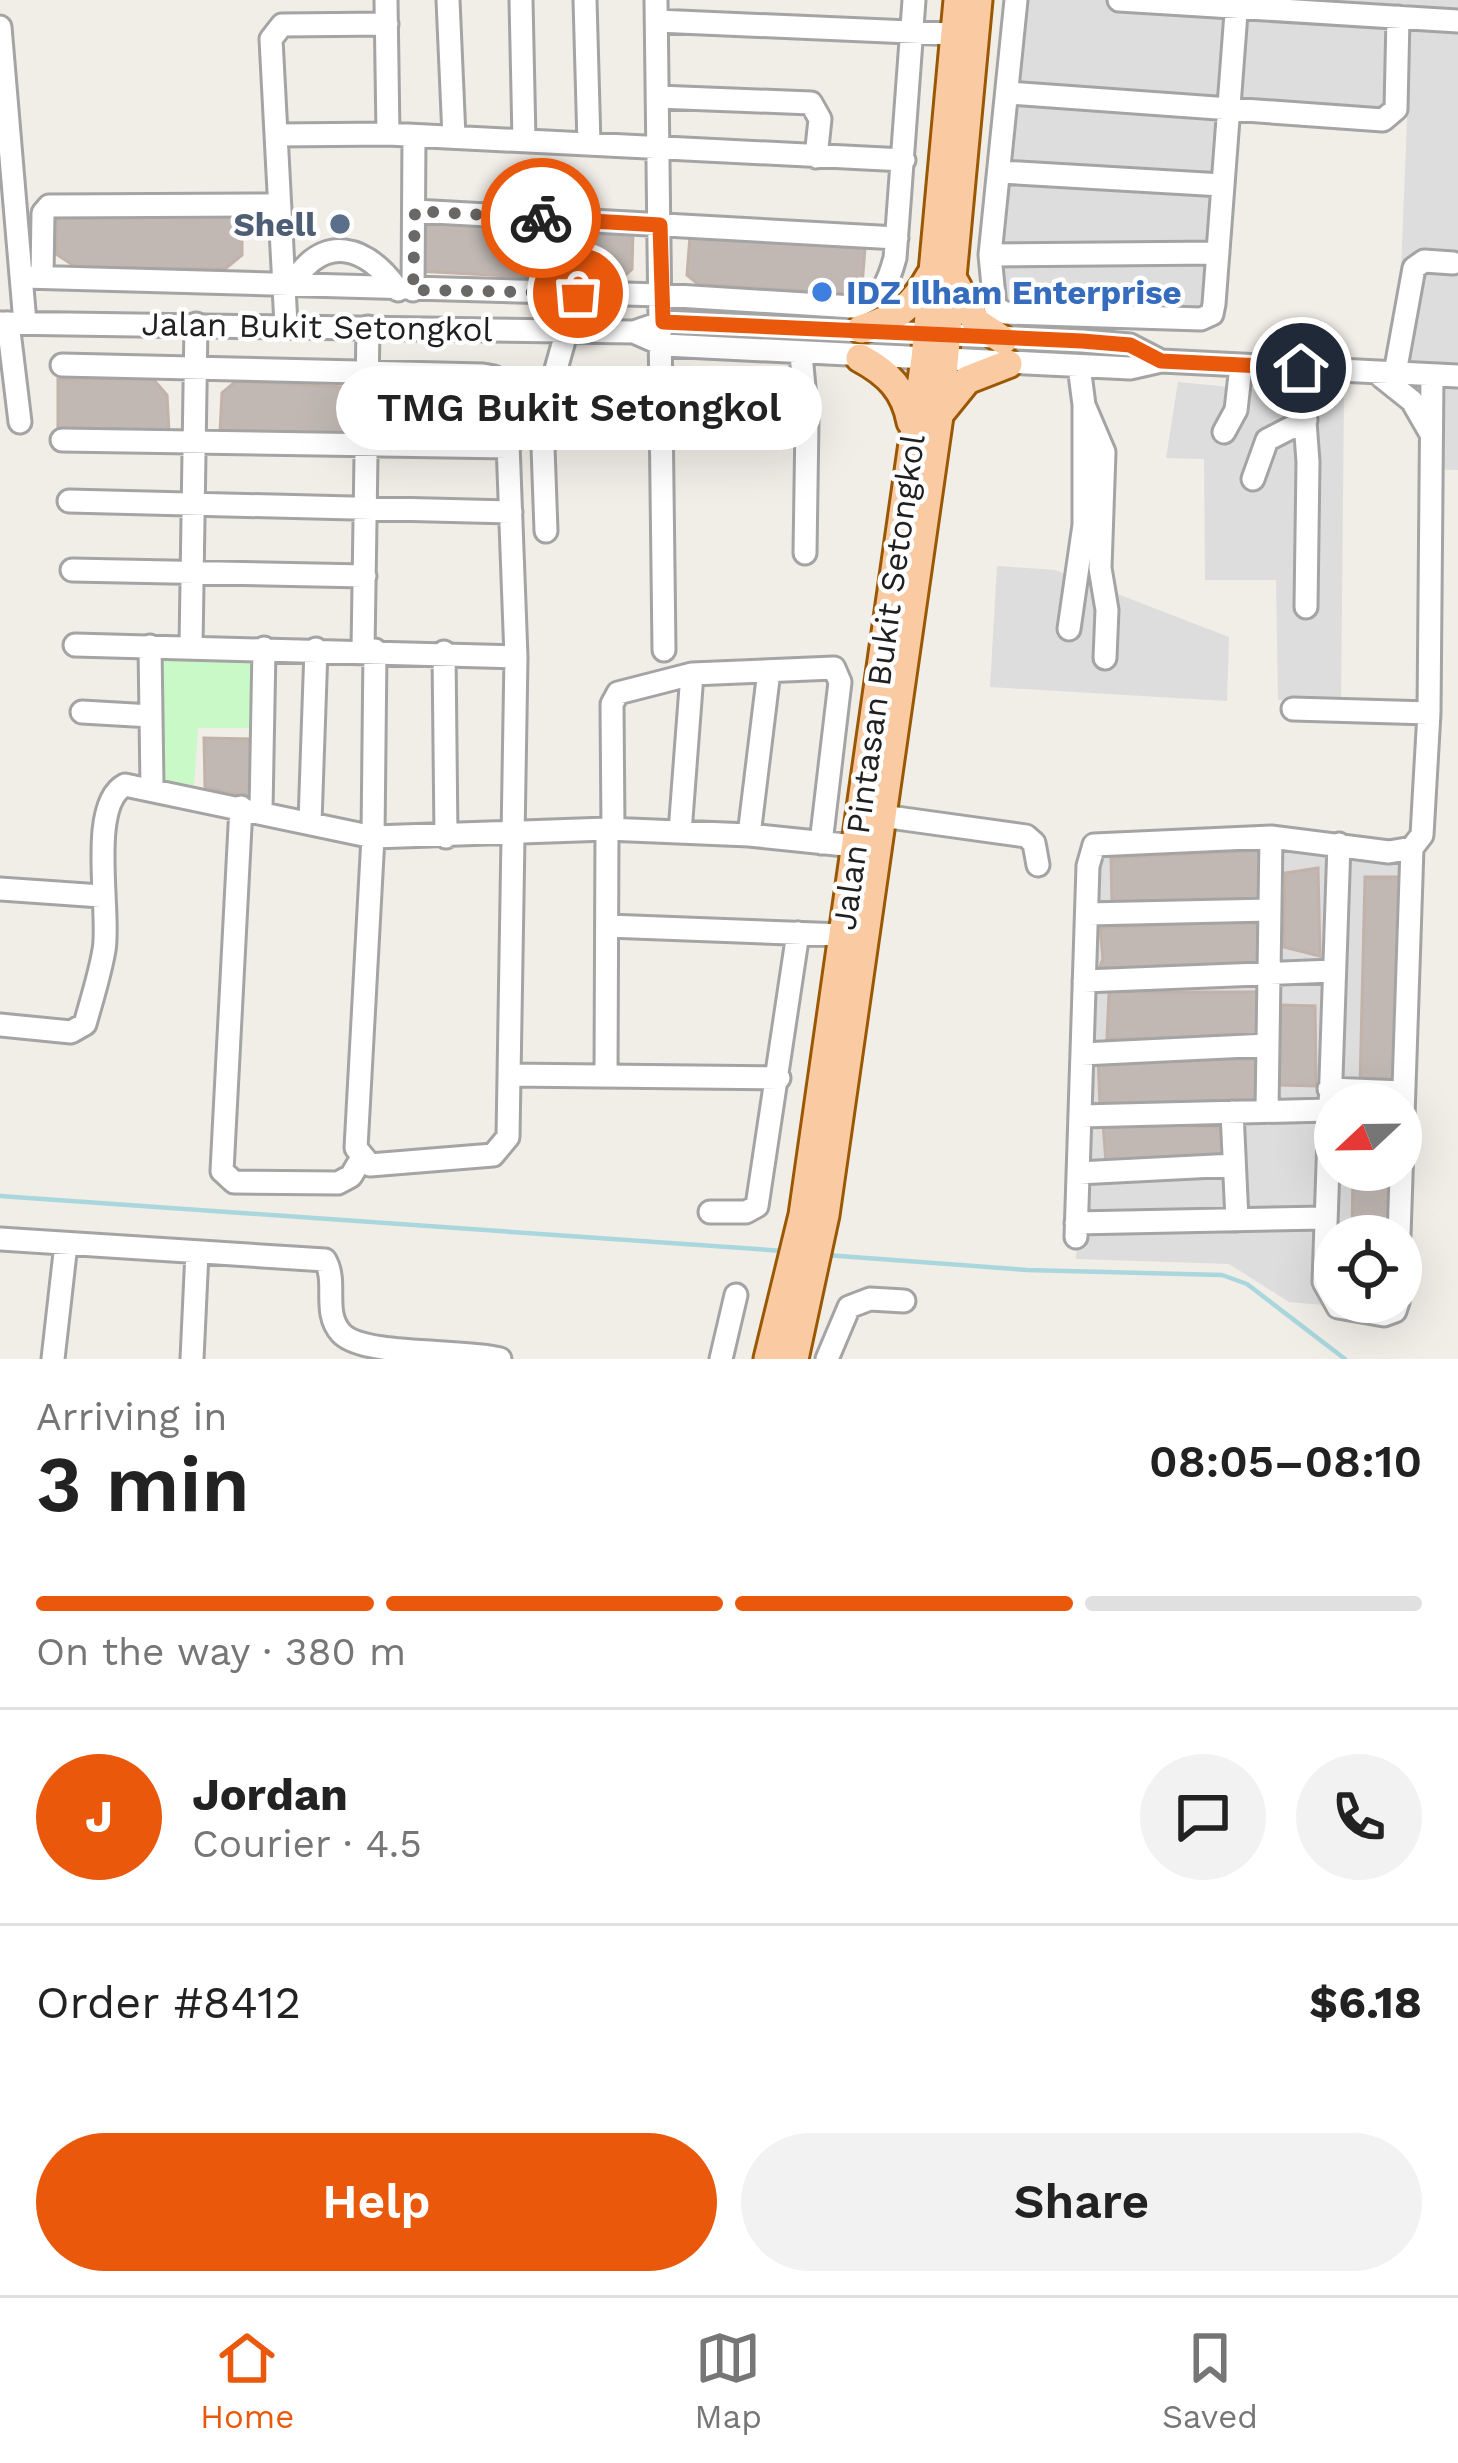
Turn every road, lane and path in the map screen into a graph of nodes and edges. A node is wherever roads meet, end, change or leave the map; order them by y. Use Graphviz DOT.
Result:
graph roads {
  1 [pos="386,0"];
  2 [pos="448,0"];
  3 [pos="521,0"];
  4 [pos="585,0"];
  5 [pos="777,0"];
  6 [pos="914,0"];
  7 [pos="958,0"];
  8 [pos="978,0"];
  9 [pos="1016,0"];
  10 [pos="1119,0"];
  11 [pos="1237,4"];
  12 [pos="657,11"];
  13 [pos="1398,17"];
  14 [pos="1458,21"];
  15 [pos="387,24"];
  16 [pos="775,26"];
  17 [pos="0,27"];
  18 [pos="933,32"];
  19 [pos="1,39"];
  20 [pos="1008,93"];
  21 [pos="658,98"];
  22 [pos="1226,107"];
  23 [pos="388,134"];
  24 [pos="278,135"];
  25 [pos="414,136"];
  26 [pos="454,137"];
  27 [pos="524,140"];
  28 [pos="589,144"];
  29 [pos="659,151"];
  30 [pos="816,157"];
  31 [pos="7,159"];
  32 [pos="904,160"];
  33 [pos="1000,172"];
  34 [pos="1222,185"];
  35 [pos="277,205"];
  36 [pos="415,211"];
  37 [pos="660,225"];
  38 [pos="9,234"];
  39 [pos="897,238"];
  40 [pos="1217,253"];
  41 [pos="990,255"];
  42 [pos="1453,262"];
  43 [pos="942,276"];
  44 [pos="28,284"];
  45 [pos="287,286"];
  46 [pos="406,290"];
  47 [pos="661,295"];
  48 [pos="8,319"];
  49 [pos="88,322"];
  50 [pos="663,322"];
  51 [pos="196,324"];
  52 [pos="286,325"];
  53 [pos="368,327"];
  54 [pos="861,329"];
  55 [pos="567,330"];
  56 [pos="634,332"];
  57 [pos="1005,339"];
  58 [pos="664,345"];
  59 [pos="936,348"];
  60 [pos="801,354"];
  61 [pos="860,358"];
  62 [pos="1161,361"];
  63 [pos="62,364"];
  64 [pos="1079,366"];
  65 [pos="1241,366"];
  66 [pos="196,368"];
  67 [pos="1301,368"];
  68 [pos="368,371"];
  69 [pos="1386,373"];
  70 [pos="1432,375"];
  71 [pos="1458,380"];
  72 [pos="1432,404"];
  73 [pos="1084,405"];
  74 [pos="939,416"];
  75 [pos="1306,420"];
  76 [pos="20,422"];
  77 [pos="1224,432"];
  78 [pos="1431,435"];
  79 [pos="62,440"];
  80 [pos="194,443"];
  81 [pos="912,445"];
  82 [pos="367,446"];
  83 [pos="509,448"];
  84 [pos="1252,479"];
  85 [pos="69,501"];
  86 [pos="194,504"];
  87 [pos="366,507"];
  88 [pos="511,512"];
  89 [pos="546,531"];
  90 [pos="805,553"];
  91 [pos="72,570"];
  92 [pos="193,573"];
  93 [pos="364,576"];
  94 [pos="1306,607"];
  95 [pos="1069,629"];
  96 [pos="74,645"];
  97 [pos="150,646"];
  98 [pos="191,647"];
  99 [pos="264,648"];
  100 [pos="316,649"];
  101 [pos="369,650"];
  102 [pos="664,650"];
  103 [pos="444,652"];
  104 [pos="516,657"];
  105 [pos="1105,658"];
  106 [pos="769,671"];
  107 [pos="692,674"];
  108 [pos="1293,709"];
  109 [pos="82,712"];
  110 [pos="1429,713"];
  111 [pos="151,716"];
  112 [pos="152,787"];
  113 [pos="251,809"];
  114 [pos="882,816"];
  115 [pos="310,822"];
  116 [pos="610,829"];
  117 [pos="513,831"];
  118 [pos="680,832"];
  119 [pos="748,835"];
  120 [pos="373,837"];
  121 [pos="446,837"];
  122 [pos="1271,837"];
  123 [pos="821,843"];
  124 [pos="1340,844"];
  125 [pos="855,846"];
  126 [pos="1412,848"];
  127 [pos="1038,865"];
  128 [pos="0,889"];
  129 [pos="100,896"];
  130 [pos="1270,910"];
  131 [pos="1087,914"];
  132 [pos="608,926"];
  133 [pos="798,933"];
  134 [pos="843,935"];
  135 [pos="1334,971"];
  136 [pos="1269,974"];
  137 [pos="1084,981"];
  138 [pos="0,1025"];
  139 [pos="1268,1045"];
  140 [pos="1082,1054"];
  141 [pos="509,1075"];
  142 [pos="606,1076"];
  143 [pos="779,1078"];
  144 [pos="1330,1083"];
  145 [pos="1403,1083"];
  146 [pos="1314,1103"];
  147 [pos="1267,1111"];
  148 [pos="1232,1112"];
  149 [pos="1080,1116"];
  150 [pos="361,1159"];
  151 [pos="1234,1165"];
  152 [pos="1078,1173"];
  153 [pos="710,1212"];
  154 [pos="814,1215"];
  155 [pos="1314,1218"];
  156 [pos="1237,1220"];
  157 [pos="0,1240"];
  158 [pos="66,1244"];
  159 [pos="197,1252"];
  160 [pos="804,1279"];
  161 [pos="736,1295"];
  162 [pos="904,1301"];
  163 [pos="53,1359"];
  164 [pos="192,1359"];
  165 [pos="500,1359"];
  166 [pos="721,1359"];
  167 [pos="768,1359"];
  168 [pos="794,1359"];
  169 [pos="827,1359"];
  1 -- 15 [label="street"];
  2 -- 26 [label="street"];
  3 -- 27 [label="street"];
  4 -- 28 [label="street"];
  5 -- 16 [label="street"];
  6 -- 18 [label="street"];
  7 -- 18 [label="main road, Jalan Pintasan Bukit Setongkol"];
  8 -- 43 [label="main road, Jalan Pintasan Bukit Setongkol"];
  9 -- 20 [label="street"];
  10 -- 11 [label="street"];
  11 -- 13 [label="street"];
  11 -- 22 [label="street"];
  12 -- 16 [label="street"];
  12 -- 21 [label="street"];
  13 -- 14 [label="street"];
  13 -- 22 [label="street"];
  15 -- 23 [label="street"];
  15 -- 24 [label="street"];
  16 -- 18 [label="street"];
  17 -- 19 [label="street"];
  18 -- 32 [label="street"];
  18 -- 43 [label="main road, Jalan Pintasan Bukit Setongkol"];
  19 -- 31 [label="street"];
  20 -- 22 [label="street"];
  20 -- 33 [label="street"];
  21 -- 29 [label="street"];
  21 -- 30 [label="street"];
  22 -- 34 [label="street"];
  23 -- 24 [label="street"];
  23 -- 25 [label="street"];
  24 -- 35 [label="street"];
  25 -- 26 [label="street"];
  25 -- 36 [label="street"];
  26 -- 27 [label="street"];
  27 -- 28 [label="street"];
  28 -- 29 [label="street"];
  29 -- 30 [label="street"];
  29 -- 37 [label="street"];
  30 -- 32 [label="street"];
  31 -- 38 [label="street"];
  32 -- 39 [label="street"];
  33 -- 34 [label="street"];
  33 -- 41 [label="street"];
  34 -- 40 [label="street"];
  35 -- 44 [label="street"];
  35 -- 45 [label="street"];
  36 -- 37 [label="street"];
  36 -- 46 [label="street"];
  37 -- 39 [label="street"];
  37 -- 47 [label="street"];
  38 -- 44 [label="street"];
  39 -- 47 [label="street"];
  40 -- 41 [label="street"];
  40 -- 57 [label="street"];
  41 -- 57 [label="street"];
  42 -- 69 [label="street"];
  43 -- 54 [label="main road"];
  43 -- 57 [label="main road"];
  43 -- 59 [label="main road, Jalan Pintasan Bukit Setongkol"];
  44 -- 45 [label="street"];
  44 -- 48 [label="street"];
  44 -- 49 [label="street"];
  45 -- 46 [label="street"];
  45 -- 46 [label="street"];
  45 -- 52 [label="street"];
  46 -- 47 [label="street"];
  47 -- 50 [label="street"];
  48 -- 49 [label="street, Jalan Bukit Setongkol"];
  48 -- 76 [label="street"];
  49 -- 51 [label="street, Jalan Bukit Setongkol"];
  50 -- 54 [label="street, Jalan Bukit Setongkol"];
  50 -- 56 [label="street, Jalan Bukit Setongkol"];
  50 -- 58 [label="street"];
  51 -- 52 [label="street, Jalan Bukit Setongkol"];
  51 -- 66 [label="street"];
  52 -- 53 [label="street, Jalan Bukit Setongkol"];
  53 -- 55 [label="street, Jalan Bukit Setongkol"];
  53 -- 68 [label="street"];
  54 -- 59 [label="street, Jalan Bukit Setongkol"];
  55 -- 56 [label="street, Jalan Bukit Setongkol"];
  55 -- 89 [label="street"];
  56 -- 58 [label="street, Jalan Bukit Setongkol"];
  57 -- 59 [label="street, Jalan Bukit Setongkol"];
  57 -- 62 [label="street, Jalan Bukit Setongkol"];
  57 -- 64 [label="street, Jalan Bukit Setongkol"];
  57 -- 74 [label="main road"];
  58 -- 60 [label="street, Jalan Bukit Setongkol"];
  58 -- 102 [label="street"];
  59 -- 61 [label="street, Jalan Bukit Setongkol"];
  59 -- 74 [label="main road, Jalan Pintasan Bukit Setongkol"];
  59 -- 81 [label="main road, Jalan Pintasan Bukit Setongkol"];
  60 -- 61 [label="street, Jalan Bukit Setongkol"];
  60 -- 90 [label="street"];
  61 -- 81 [label="main road"];
  62 -- 64 [label="street, Jalan Bukit Setongkol"];
  62 -- 65 [label="street, Jalan Bukit Setongkol"];
  63 -- 66 [label="street, Jalan Bukit Setongkol"];
  64 -- 73 [label="street"];
  65 -- 67 [label="street, Jalan Bukit Setongkol"];
  65 -- 77 [label="street"];
  66 -- 68 [label="street, Jalan Bukit Setongkol"];
  66 -- 80 [label="street"];
  67 -- 69 [label="street, Jalan Bukit Setongkol"];
  67 -- 75 [label="street"];
  68 -- 82 [label="street"];
  68 -- 83 [label="street, Jalan Bukit Setongkol"];
  69 -- 70 [label="street, Jalan Bukit Setongkol"];
  69 -- 78 [label="street"];
  70 -- 71 [label="street, Jalan Bukit Setongkol"];
  70 -- 72 [label="street"];
  71 -- 72 [label="street"];
  72 -- 78 [label="street"];
  73 -- 95 [label="street"];
  73 -- 105 [label="street"];
  74 -- 114 [label="main road, Jalan Pintasan Bukit Setongkol"];
  75 -- 84 [label="street"];
  75 -- 94 [label="street"];
  78 -- 110 [label="street"];
  79 -- 80 [label="street"];
  80 -- 82 [label="street"];
  80 -- 86 [label="street"];
  81 -- 125 [label="main road, Jalan Pintasan Bukit Setongkol"];
  82 -- 83 [label="street"];
  82 -- 87 [label="street"];
  83 -- 88 [label="street, Jalan Bukit Setongkol"];
  85 -- 86 [label="street"];
  86 -- 87 [label="street"];
  86 -- 92 [label="street"];
  87 -- 88 [label="street"];
  87 -- 93 [label="street"];
  88 -- 104 [label="street, Jalan Bukit Setongkol"];
  91 -- 92 [label="street"];
  92 -- 93 [label="street"];
  92 -- 98 [label="street"];
  93 -- 101 [label="street"];
  96 -- 97 [label="street"];
  97 -- 98 [label="street"];
  97 -- 111 [label="street"];
  98 -- 99 [label="street"];
  99 -- 100 [label="street"];
  99 -- 113 [label="street"];
  100 -- 101 [label="street"];
  100 -- 115 [label="street"];
  101 -- 103 [label="street"];
  101 -- 120 [label="street"];
  103 -- 104 [label="street"];
  103 -- 121 [label="street"];
  104 -- 117 [label="street, Jalan Bukit Setongkol"];
  106 -- 107 [label="street"];
  106 -- 119 [label="street"];
  106 -- 123 [label="street"];
  107 -- 116 [label="street"];
  107 -- 118 [label="street"];
  108 -- 110 [label="street"];
  109 -- 111 [label="street"];
  110 -- 126 [label="street"];
  111 -- 112 [label="street"];
  112 -- 113 [label="street"];
  112 -- 129 [label="street"];
  113 -- 115 [label="street"];
  113 -- 150 [label="street"];
  114 -- 127 [label="street"];
  114 -- 154 [label="main road, Jalan Pintasan Bukit Setongkol"];
  115 -- 120 [label="street"];
  116 -- 117 [label="street"];
  116 -- 118 [label="street"];
  116 -- 132 [label="street"];
  117 -- 121 [label="street"];
  117 -- 141 [label="street, Jalan Bukit Setongkol"];
  118 -- 119 [label="street"];
  119 -- 123 [label="street"];
  120 -- 121 [label="street"];
  120 -- 150 [label="street"];
  122 -- 124 [label="street"];
  122 -- 130 [label="street"];
  122 -- 131 [label="street"];
  123 -- 125 [label="street"];
  124 -- 126 [label="street"];
  124 -- 135 [label="street"];
  125 -- 134 [label="main road, Jalan Pintasan Bukit Setongkol"];
  126 -- 145 [label="street"];
  128 -- 129 [label="street"];
  129 -- 138 [label="street"];
  130 -- 131 [label="street"];
  130 -- 136 [label="street"];
  131 -- 137 [label="street"];
  132 -- 133 [label="street"];
  132 -- 142 [label="street"];
  133 -- 134 [label="street"];
  133 -- 143 [label="street"];
  134 -- 154 [label="main road, Jalan Pintasan Bukit Setongkol"];
  135 -- 136 [label="street"];
  135 -- 144 [label="street"];
  136 -- 137 [label="street"];
  136 -- 139 [label="street"];
  137 -- 140 [label="street"];
  139 -- 140 [label="street"];
  139 -- 147 [label="street"];
  140 -- 149 [label="street"];
  141 -- 142 [label="street"];
  141 -- 150 [label="street, Jalan Bukit Setongkol"];
  142 -- 143 [label="street"];
  143 -- 153 [label="street"];
  146 -- 147 [label="street"];
  147 -- 148 [label="street"];
  148 -- 149 [label="street"];
  148 -- 151 [label="street"];
  149 -- 152 [label="street"];
  151 -- 152 [label="street"];
  151 -- 156 [label="street"];
  152 -- 156 [label="street"];
  154 -- 160 [label="main road, Jalan Pintasan Bukit Setongkol"];
  155 -- 156 [label="street"];
  157 -- 158 [label="street"];
  158 -- 159 [label="street"];
  158 -- 163 [label="street"];
  159 -- 164 [label="street"];
  159 -- 165 [label="street"];
  160 -- 167 [label="main road, Jalan Pintasan Bukit Setongkol"];
  160 -- 168 [label="main road, Jalan Pintasan Bukit Setongkol"];
  161 -- 166 [label="street"];
  162 -- 169 [label="street"];
}
